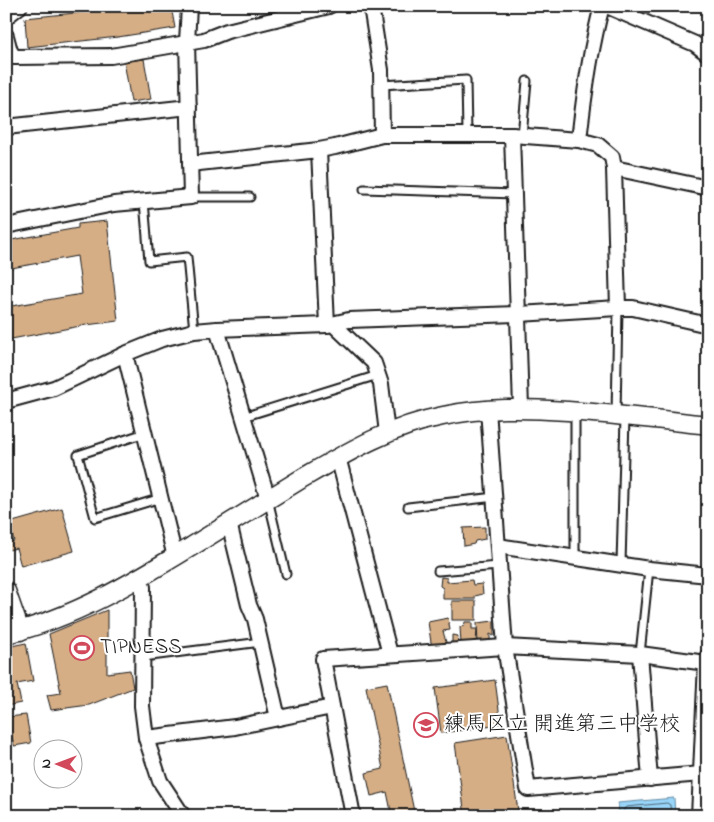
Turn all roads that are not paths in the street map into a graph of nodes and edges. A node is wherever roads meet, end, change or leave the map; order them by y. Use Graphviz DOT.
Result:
graph roads {
  1 [pos="20,6"];
  2 [pos="189,6"];
  3 [pos="329,6"];
  4 [pos="371,6"];
  5 [pos="602,6"];
  6 [pos="607,6"];
  7 [pos="6,17"];
  8 [pos="6,36"];
  9 [pos="187,42"];
  10 [pos="708,54"];
  11 [pos="527,81"];
  12 [pos="381,86"];
  13 [pos="189,106"];
  14 [pos="6,127"];
  15 [pos="467,134"];
  16 [pos="382,135"];
  17 [pos="517,135"];
  18 [pos="579,140"];
  19 [pos="319,150"];
  20 [pos="190,164"];
  21 [pos="614,168"];
  22 [pos="708,188"];
  23 [pos="364,189"];
  24 [pos="515,194"];
  25 [pos="191,197"];
  26 [pos="250,197"];
  27 [pos="144,201"];
  28 [pos="6,226"];
  29 [pos="618,308"];
  30 [pos="519,314"];
  31 [pos="330,324"];
  32 [pos="708,325"];
  33 [pos="217,329"];
  34 [pos="194,331"];
  35 [pos="125,354"];
  36 [pos="378,375"];
  37 [pos="6,401"];
  38 [pos="522,408"];
  39 [pos="488,409"];
  40 [pos="575,412"];
  41 [pos="621,415"];
  42 [pos="244,417"];
  43 [pos="708,425"];
  44 [pos="144,433"];
  45 [pos="388,433"];
  46 [pos="338,457"];
  47 [pos="495,497"];
  48 [pos="161,498"];
  49 [pos="268,499"];
  50 [pos="408,508"];
  51 [pos="229,523"];
  52 [pos="498,546"];
  53 [pos="175,557"];
  54 [pos="575,557"];
  55 [pos="621,564"];
  56 [pos="500,566"];
  57 [pos="649,569"];
  58 [pos="438,571"];
  59 [pos="286,574"];
  60 [pos="708,575"];
  61 [pos="139,579"];
  62 [pos="6,591"];
  63 [pos="13,632"];
  64 [pos="261,642"];
  65 [pos="505,647"];
  66 [pos="390,654"];
  67 [pos="640,654"];
  68 [pos="143,657"];
  69 [pos="707,659"];
  70 [pos="706,696"];
  71 [pos="332,707"];
  72 [pos="278,718"];
  73 [pos="146,738"];
  74 [pos="700,774"];
  75 [pos="650,779"];
  76 [pos="702,808"];
  77 [pos="184,816"];
  78 [pos="353,816"];
  1 -- 7 [label="street"];
  2 -- 9 [label="street"];
  3 -- 9 [label="street"];
  4 -- 12 [label="street"];
  5 -- 18 [label="street"];
  6 -- 10 [label="street"];
  8 -- 9 [label="street"];
  9 -- 13 [label="street"];
  11 -- 17 [label="lane"];
  12 -- 15 [label="lane"];
  12 -- 16 [label="street"];
  13 -- 14 [label="street"];
  13 -- 20 [label="street"];
  15 -- 16 [label="street"];
  15 -- 17 [label="street"];
  16 -- 19 [label="street"];
  17 -- 18 [label="street"];
  17 -- 24 [label="street"];
  18 -- 21 [label="street"];
  19 -- 20 [label="street"];
  19 -- 31 [label="street"];
  20 -- 25 [label="street"];
  21 -- 22 [label="street"];
  21 -- 29 [label="street"];
  23 -- 24 [label="lane"];
  24 -- 30 [label="street"];
  25 -- 26 [label="lane"];
  25 -- 27 [label="street"];
  27 -- 28 [label="street"];
  27 -- 34 [label="lane"];
  29 -- 30 [label="street"];
  29 -- 32 [label="street"];
  29 -- 41 [label="lane"];
  30 -- 31 [label="street"];
  30 -- 38 [label="street"];
  31 -- 33 [label="street"];
  31 -- 36 [label="street"];
  33 -- 34 [label="street"];
  33 -- 42 [label="street"];
  34 -- 35 [label="street"];
  35 -- 37 [label="street"];
  35 -- 44 [label="street"];
  36 -- 42 [label="lane"];
  36 -- 45 [label="street"];
  38 -- 39 [label="street"];
  38 -- 40 [label="street"];
  39 -- 45 [label="street"];
  39 -- 47 [label="street"];
  40 -- 41 [label="street"];
  40 -- 54 [label="lane"];
  41 -- 43 [label="street"];
  41 -- 55 [label="lane"];
  42 -- 49 [label="street"];
  44 -- 48 [label="street"];
  44 -- 48 [label="lane"];
  45 -- 46 [label="street"];
  46 -- 49 [label="street"];
  46 -- 66 [label="street"];
  47 -- 50 [label="lane"];
  47 -- 52 [label="street"];
  48 -- 53 [label="street"];
  49 -- 51 [label="street"];
  49 -- 59 [label="lane"];
  51 -- 53 [label="street"];
  51 -- 64 [label="street"];
  52 -- 54 [label="street"];
  52 -- 56 [label="street"];
  53 -- 61 [label="street"];
  54 -- 55 [label="street"];
  55 -- 57 [label="street"];
  56 -- 58 [label="lane"];
  56 -- 65 [label="street"];
  57 -- 60 [label="street"];
  57 -- 67 [label="lane"];
  61 -- 63 [label="street"];
  61 -- 68 [label="street"];
  62 -- 63 [label="street"];
  64 -- 68 [label="lane"];
  64 -- 72 [label="street"];
  65 -- 66 [label="street"];
  65 -- 67 [label="street"];
  65 -- 75 [label="street"];
  66 -- 71 [label="street"];
  67 -- 69 [label="street"];
  67 -- 75 [label="street"];
  68 -- 73 [label="street"];
  69 -- 70 [label="street"];
  70 -- 74 [label="street"];
  71 -- 72 [label="street"];
  71 -- 78 [label="street"];
  72 -- 73 [label="street"];
  73 -- 77 [label="street"];
  74 -- 75 [label="street"];
  74 -- 76 [label="street"];
}
